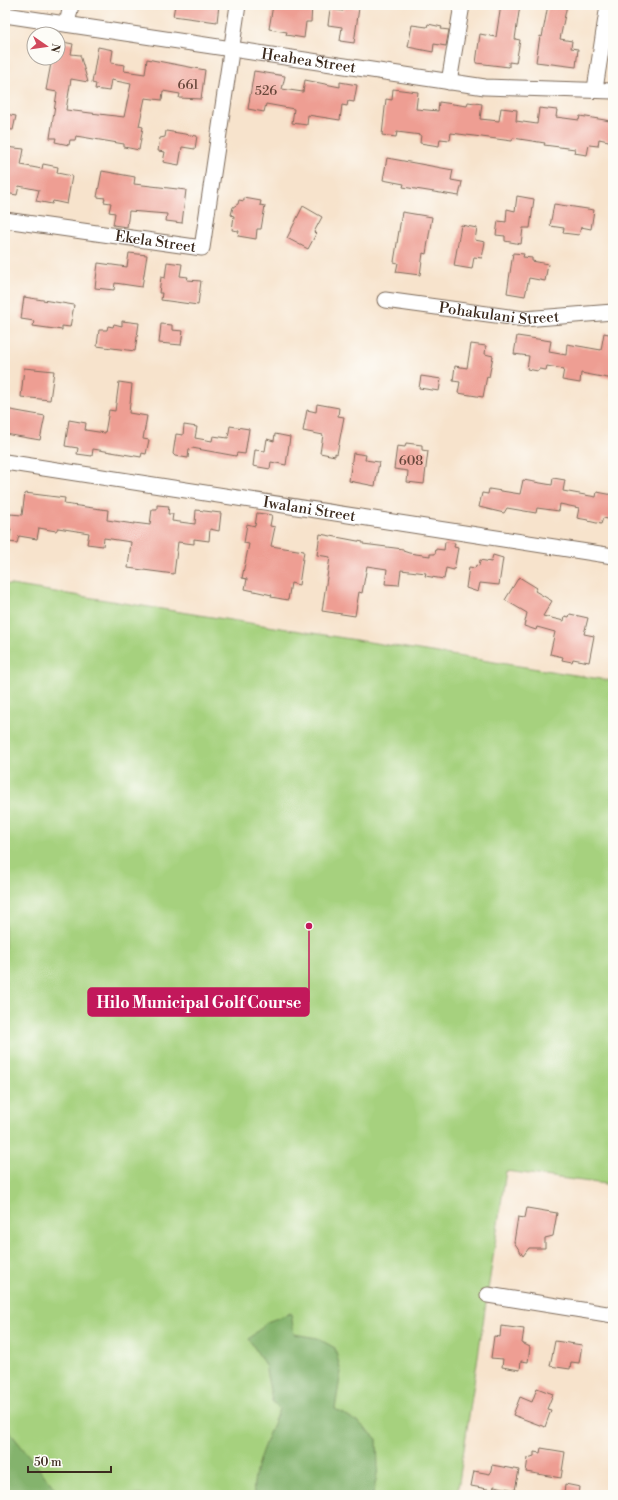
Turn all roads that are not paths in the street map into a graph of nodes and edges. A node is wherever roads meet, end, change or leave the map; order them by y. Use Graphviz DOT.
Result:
graph roads {
  1 [pos="71,5"];
  2 [pos="238,5"];
  3 [pos="462,5"];
  4 [pos="608,5"];
  5 [pos="5,15"];
  6 [pos="67,24"];
  7 [pos="232,49"];
  8 [pos="449,82"];
  9 [pos="595,89"];
  10 [pos="613,91"];
  11 [pos="5,220"];
  12 [pos="385,300"];
  13 [pos="613,312"];
  14 [pos="5,462"];
  15 [pos="613,556"];
  16 [pos="488,1295"];
  17 [pos="613,1315"];
  1 -- 6 [label="street"];
  2 -- 7 [label="street"];
  3 -- 8 [label="street"];
  4 -- 9 [label="street"];
  5 -- 6 [label="street, Heahea Street"];
  6 -- 7 [label="street, Heahea Street"];
  7 -- 8 [label="street, Heahea Street"];
  7 -- 11 [label="street, Ekela Street"];
  8 -- 9 [label="street, Heahea Street"];
  9 -- 10 [label="street, Heahea Street"];
  12 -- 13 [label="street, Pohakulani Street"];
  14 -- 15 [label="street, Iwalani Street"];
  16 -- 17 [label="street"];
}
